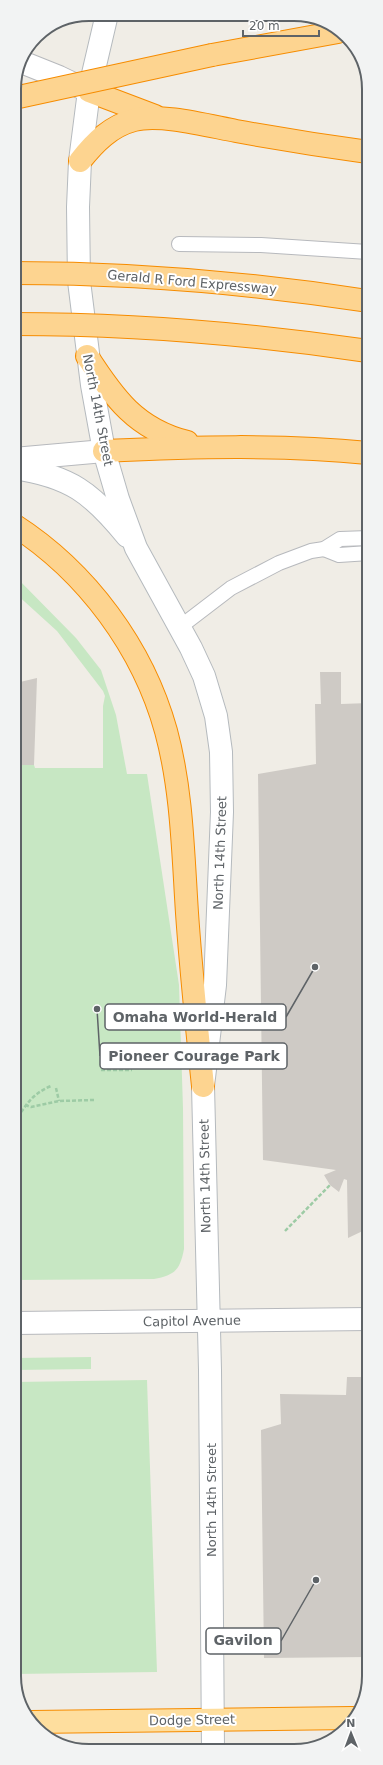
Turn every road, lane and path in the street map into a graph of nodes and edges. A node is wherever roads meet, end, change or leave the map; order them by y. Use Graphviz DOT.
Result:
graph roads {
  1 [pos="105,21"];
  2 [pos="333,33"];
  3 [pos="26,64"];
  4 [pos="89,91"];
  5 [pos="21,96"];
  6 [pos="164,119"];
  7 [pos="362,151"];
  8 [pos="80,161"];
  9 [pos="179,244"];
  10 [pos="362,252"];
  11 [pos="21,274"];
  12 [pos="362,300"];
  13 [pos="21,324"];
  14 [pos="362,350"];
  15 [pos="87,356"];
  16 [pos="222,448"];
  17 [pos="104,451"];
  18 [pos="362,453"];
  19 [pos="21,458"];
  20 [pos="21,469"];
  21 [pos="21,530"];
  22 [pos="362,538"];
  23 [pos="136,548"];
  24 [pos="324,549"];
  25 [pos="362,553"];
  26 [pos="180,628"];
  27 [pos="101,1056"];
  28 [pos="132,1056"];
  29 [pos="101,1070"];
  30 [pos="132,1070"];
  31 [pos="51,1086"];
  32 [pos="203,1086"];
  33 [pos="56,1088"];
  34 [pos="94,1100"];
  35 [pos="60,1101"];
  36 [pos="24,1106"];
  37 [pos="21,1111"];
  38 [pos="330,1185"];
  39 [pos="285,1230"];
  40 [pos="362,1318"];
  41 [pos="209,1320"];
  42 [pos="21,1323"];
  43 [pos="331,1718"];
  44 [pos="213,1720"];
  45 [pos="39,1722"];
  46 [pos="213,1744"];
  1 -- 4 [label="main road, North 14th Street"];
  2 -- 5 [label="highway, bridge"];
  3 -- 4 [label="main road"];
  4 -- 6 [label="highway"];
  4 -- 8 [label="main road, North 14th Street"];
  6 -- 7 [label="highway"];
  6 -- 8 [label="highway"];
  8 -- 15 [label="main road, North 14th Street"];
  9 -- 10 [label="lane"];
  11 -- 12 [label="highway, Gerald R Ford Expressway, bridge"];
  13 -- 14 [label="highway, bridge"];
  15 -- 16 [label="highway"];
  15 -- 17 [label="main road, North 14th Street"];
  16 -- 17 [label="highway"];
  16 -- 18 [label="highway"];
  17 -- 19 [label="main road"];
  17 -- 23 [label="main road, North 14th Street"];
  20 -- 23 [label="main road"];
  21 -- 32 [label="highway"];
  22 -- 24 [label="lane"];
  23 -- 26 [label="main road, North 14th Street"];
  24 -- 25 [label="lane"];
  24 -- 26 [label="lane"];
  26 -- 32 [label="main road, North 14th Street"];
  27 -- 28 [label="path"];
  29 -- 30 [label="path"];
  31 -- 36 [label="path"];
  32 -- 41 [label="main road, North 14th Street"];
  33 -- 35 [label="path"];
  34 -- 35 [label="path"];
  35 -- 36 [label="path"];
  36 -- 37 [label="path"];
  38 -- 39 [label="path"];
  40 -- 41 [label="main road, Capitol Avenue"];
  41 -- 42 [label="main road, Capitol Avenue"];
  41 -- 44 [label="main road, North 14th Street"];
  43 -- 44 [label="highway, Dodge Street"];
  44 -- 45 [label="highway, Dodge Street"];
  44 -- 46 [label="main road, North 14th Street"];
}
